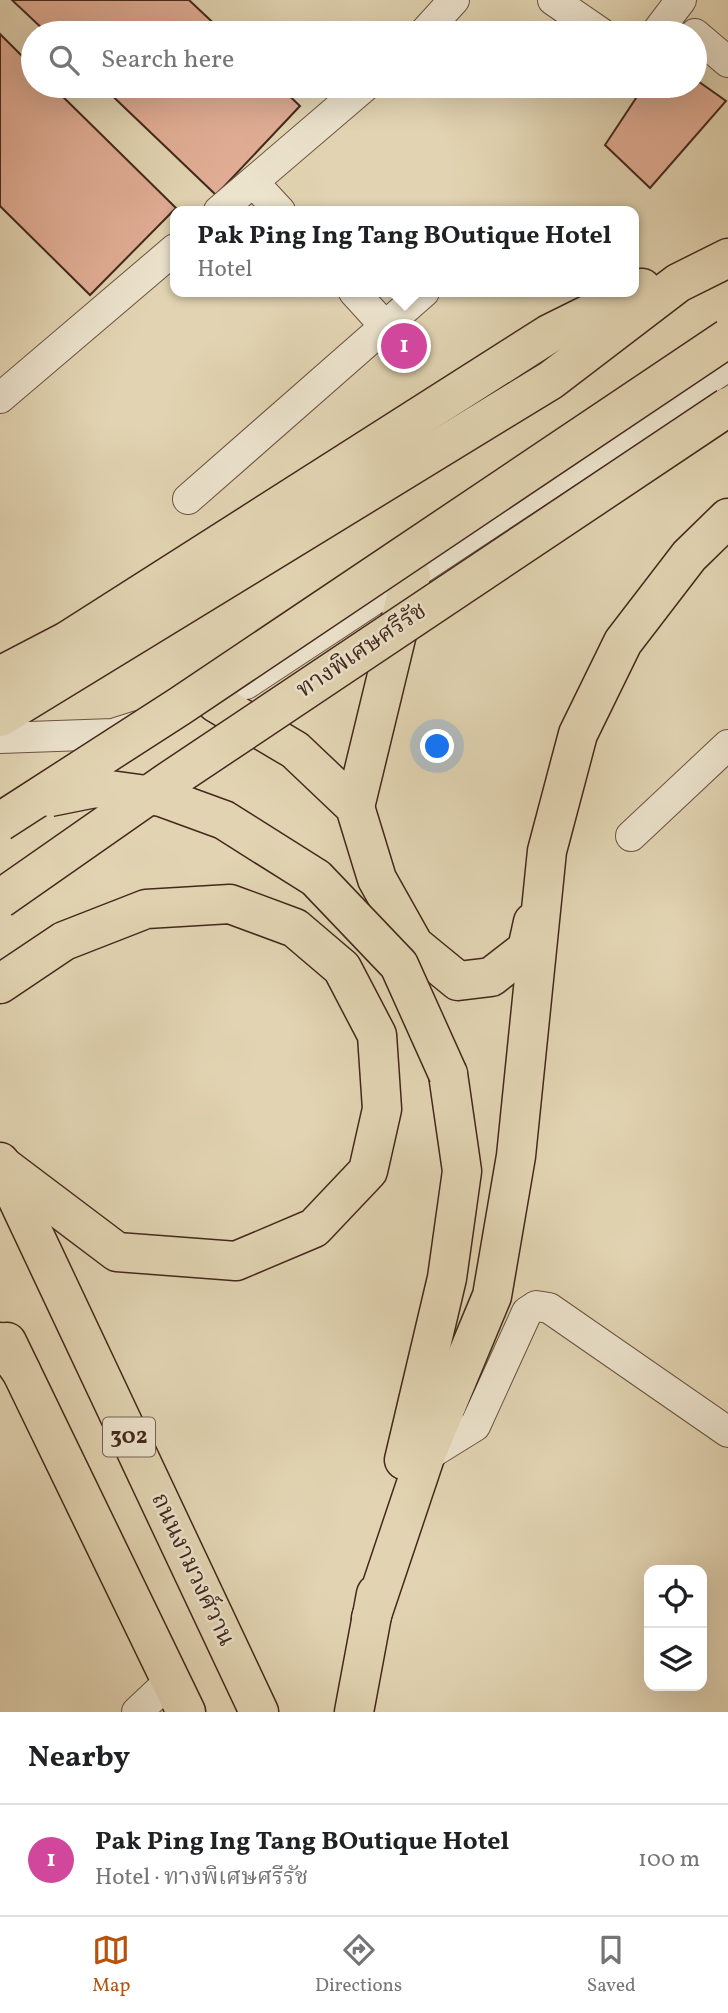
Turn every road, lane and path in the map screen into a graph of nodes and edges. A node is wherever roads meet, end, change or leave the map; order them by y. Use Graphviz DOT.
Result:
graph roads {
  1 [pos="454,0"];
  2 [pos="552,0"];
  3 [pos="435,21"];
  4 [pos="583,21"];
  5 [pos="707,44"];
  6 [pos="728,62"];
  7 [pos="351,98"];
  8 [pos="253,182"];
  9 [pos="225,206"];
  10 [pos="275,206"];
  11 [pos="728,239"];
  12 [pos="170,253"];
  13 [pos="728,258"];
  14 [pos="681,275"];
  15 [pos="639,294"];
  16 [pos="359,297"];
  17 [pos="418,297"];
  18 [pos="632,297"];
  19 [pos="384,325"];
  20 [pos="728,338"];
  21 [pos="728,366"];
  22 [pos="0,398"];
  23 [pos="728,407"];
  24 [pos="188,499"];
  25 [pos="728,518"];
  26 [pos="411,576"];
  27 [pos="0,676"];
  28 [pos="216,702"];
  29 [pos="0,718"];
  30 [pos="0,738"];
  31 [pos="728,745"];
  32 [pos="0,807"];
  33 [pos="355,807"];
  34 [pos="0,822"];
  35 [pos="631,836"];
  36 [pos="547,851"];
  37 [pos="0,900"];
  38 [pos="0,984"];
  39 [pos="1,1164"];
  40 [pos="0,1328"];
  41 [pos="10,1356"];
  42 [pos="728,1432"];
  43 [pos="425,1457"];
  44 [pos="371,1618"];
  45 [pos="178,1696"];
  46 [pos="137,1712"];
  47 [pos="259,1712"];
  48 [pos="354,1712"];
  1 -- 3 [label="street"];
  2 -- 4 [label="street"];
  5 -- 6 [label="street"];
  7 -- 8 [label="street"];
  8 -- 9 [label="street"];
  8 -- 10 [label="street"];
  11 -- 14 [label="main road"];
  12 -- 22 [label="street"];
  13 -- 14 [label="main road"];
  14 -- 15 [label="main road"];
  14 -- 29 [label="main road"];
  16 -- 19 [label="street"];
  17 -- 19 [label="street"];
  18 -- 27 [label="main road"];
  19 -- 24 [label="street"];
  20 -- 34 [label="main road, bridge"];
  21 -- 26 [label="street"];
  23 -- 37 [label="main road, ทางพิเศษศรีรัช, bridge"];
  25 -- 36 [label="main road"];
  26 -- 28 [label="street"];
  26 -- 33 [label="main road"];
  28 -- 30 [label="street"];
  28 -- 33 [label="main road"];
  31 -- 35 [label="street"];
  32 -- 44 [label="main road, bridge"];
  33 -- 36 [label="main road"];
  36 -- 43 [label="main road"];
  38 -- 39 [label="main road"];
  39 -- 47 [label="main road, ถนนงามวงศ์วาน / 302"];
  40 -- 41 [label="main road, 302"];
  41 -- 45 [label="main road, 302"];
  42 -- 43 [label="street"];
  43 -- 44 [label="main road"];
  44 -- 48 [label="main road"];
  45 -- 46 [label="street"];
}
